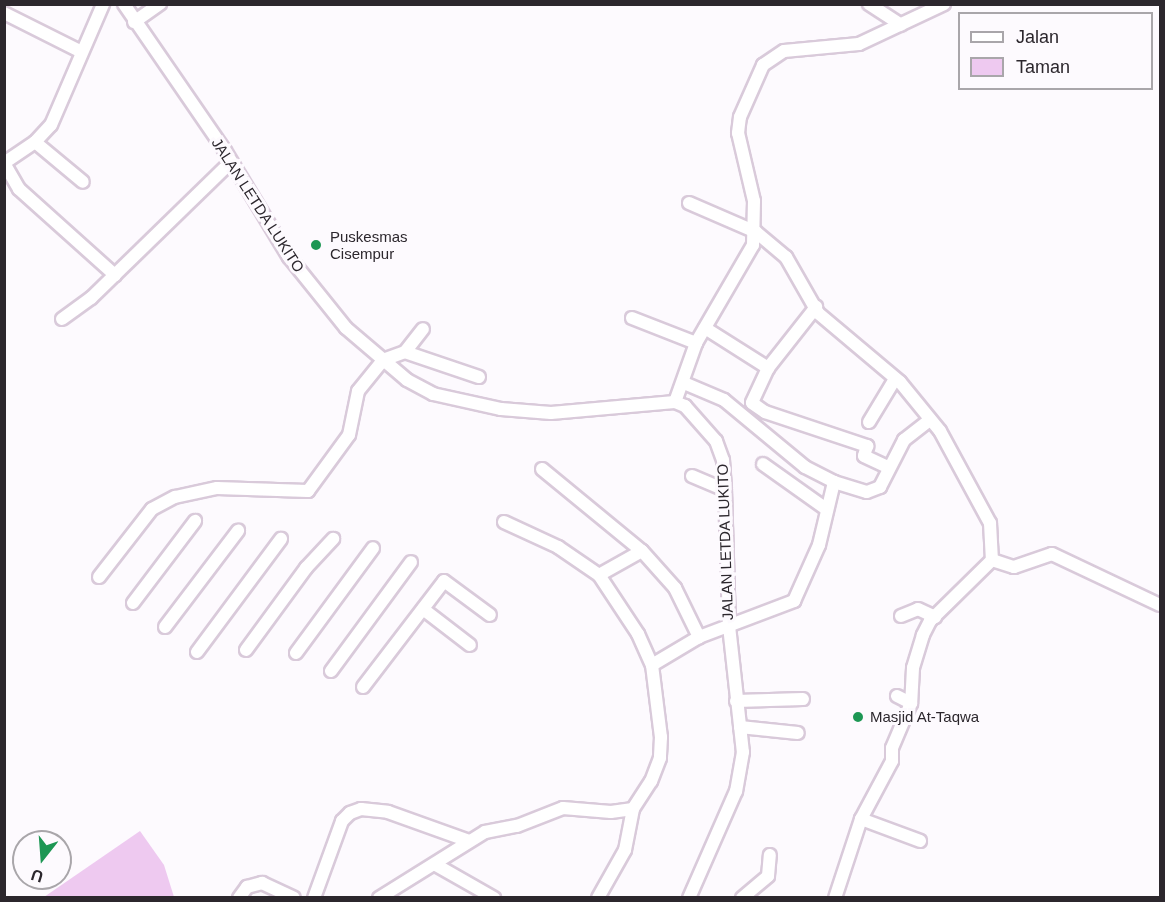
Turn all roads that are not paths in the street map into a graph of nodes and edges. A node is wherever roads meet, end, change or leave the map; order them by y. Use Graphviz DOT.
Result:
graph roads {
  1 [pos="102,4"];
  2 [pos="124,4"];
  3 [pos="160,4"];
  4 [pos="869,4"];
  5 [pos="944,4"];
  6 [pos="4,14"];
  7 [pos="134,22"];
  8 [pos="901,25"];
  9 [pos="80,51"];
  10 [pos="35,142"];
  11 [pos="231,162"];
  12 [pos="4,163"];
  13 [pos="83,182"];
  14 [pos="689,204"];
  15 [pos="756,232"];
  16 [pos="115,275"];
  17 [pos="816,307"];
  18 [pos="632,318"];
  19 [pos="62,319"];
  20 [pos="705,328"];
  21 [pos="423,329"];
  22 [pos="696,343"];
  23 [pos="405,352"];
  24 [pos="383,360"];
  25 [pos="768,368"];
  26 [pos="479,377"];
  27 [pos="895,379"];
  28 [pos="684,383"];
  29 [pos="675,402"];
  30 [pos="930,420"];
  31 [pos="869,422"];
  32 [pos="763,464"];
  33 [pos="888,467"];
  34 [pos="542,470"];
  35 [pos="692,476"];
  36 [pos="834,482"];
  37 [pos="725,490"];
  38 [pos="826,509"];
  39 [pos="195,521"];
  40 [pos="504,522"];
  41 [pos="238,531"];
  42 [pos="281,539"];
  43 [pos="333,539"];
  44 [pos="373,548"];
  45 [pos="642,551"];
  46 [pos="320,555"];
  47 [pos="992,560"];
  48 [pos="411,562"];
  49 [pos="599,575"];
  50 [pos="99,577"];
  51 [pos="133,603"];
  52 [pos="1161,605"];
  53 [pos="423,609"];
  54 [pos="490,615"];
  55 [pos="901,616"];
  56 [pos="935,617"];
  57 [pos="729,626"];
  58 [pos="165,627"];
  59 [pos="699,637"];
  60 [pos="470,645"];
  61 [pos="197,652"];
  62 [pos="296,653"];
  63 [pos="651,665"];
  64 [pos="331,671"];
  65 [pos="363,687"];
  66 [pos="897,696"];
  67 [pos="802,699"];
  68 [pos="736,700"];
  69 [pos="911,703"];
  70 [pos="740,727"];
  71 [pos="798,733"];
  72 [pos="633,809"];
  73 [pos="861,819"];
  74 [pos="469,841"];
  75 [pos="920,841"];
  76 [pos="770,855"];
  77 [pos="436,865"];
  78 [pos="243,896"];
  79 [pos="294,897"];
  80 [pos="314,897"];
  81 [pos="379,897"];
  82 [pos="494,897"];
  83 [pos="598,897"];
  84 [pos="690,897"];
  85 [pos="742,897"];
  86 [pos="835,897"];
  1 -- 9 [label="street"];
  2 -- 7 [label="street, JALAN LETDA LUKITO"];
  3 -- 7 [label="street"];
  4 -- 8 [label="street"];
  5 -- 8 [label="street"];
  6 -- 9 [label="street"];
  7 -- 11 [label="street, JALAN LETDA LUKITO"];
  8 -- 15 [label="street"];
  9 -- 10 [label="street"];
  10 -- 12 [label="street"];
  10 -- 13 [label="street"];
  11 -- 16 [label="street"];
  11 -- 24 [label="street, JALAN LETDA LUKITO"];
  12 -- 16 [label="street"];
  14 -- 15 [label="street"];
  15 -- 17 [label="street"];
  15 -- 20 [label="street"];
  16 -- 19 [label="street"];
  17 -- 25 [label="street"];
  17 -- 27 [label="street"];
  18 -- 22 [label="street"];
  20 -- 22 [label="street"];
  20 -- 25 [label="street"];
  21 -- 23 [label="street"];
  22 -- 28 [label="street"];
  23 -- 24 [label="street"];
  23 -- 26 [label="street"];
  24 -- 29 [label="street, JALAN LETDA LUKITO"];
  24 -- 50 [label="street"];
  25 -- 33 [label="street"];
  27 -- 30 [label="street"];
  27 -- 31 [label="street"];
  28 -- 29 [label="street"];
  28 -- 36 [label="street"];
  29 -- 37 [label="street, JALAN LETDA LUKITO"];
  30 -- 33 [label="street"];
  30 -- 47 [label="street"];
  32 -- 38 [label="street"];
  33 -- 36 [label="street"];
  34 -- 45 [label="street"];
  35 -- 37 [label="street"];
  36 -- 38 [label="street"];
  37 -- 57 [label="street, JALAN LETDA LUKITO"];
  38 -- 57 [label="street"];
  39 -- 51 [label="street"];
  40 -- 49 [label="street"];
  41 -- 58 [label="street"];
  42 -- 61 [label="street"];
  43 -- 46 [label="street"];
  44 -- 62 [label="street"];
  45 -- 49 [label="street"];
  45 -- 59 [label="street"];
  46 -- 46 [label="street"];
  47 -- 52 [label="street"];
  47 -- 56 [label="street"];
  48 -- 64 [label="street"];
  49 -- 63 [label="street"];
  53 -- 54 [label="street"];
  53 -- 60 [label="street"];
  53 -- 65 [label="street"];
  55 -- 56 [label="street"];
  56 -- 69 [label="street"];
  57 -- 59 [label="street"];
  57 -- 68 [label="street, JALAN LETDA LUKITO"];
  59 -- 63 [label="street"];
  63 -- 72 [label="street"];
  66 -- 69 [label="street"];
  67 -- 68 [label="street"];
  68 -- 70 [label="street, JALAN LETDA LUKITO"];
  69 -- 73 [label="street"];
  70 -- 71 [label="street"];
  70 -- 84 [label="street, JALAN LETDA LUKITO"];
  72 -- 74 [label="street"];
  72 -- 83 [label="street"];
  73 -- 75 [label="street"];
  73 -- 86 [label="street"];
  74 -- 77 [label="street"];
  74 -- 80 [label="street"];
  76 -- 85 [label="street"];
  77 -- 81 [label="street"];
  77 -- 82 [label="street"];
  78 -- 79 [label="street"];
}
